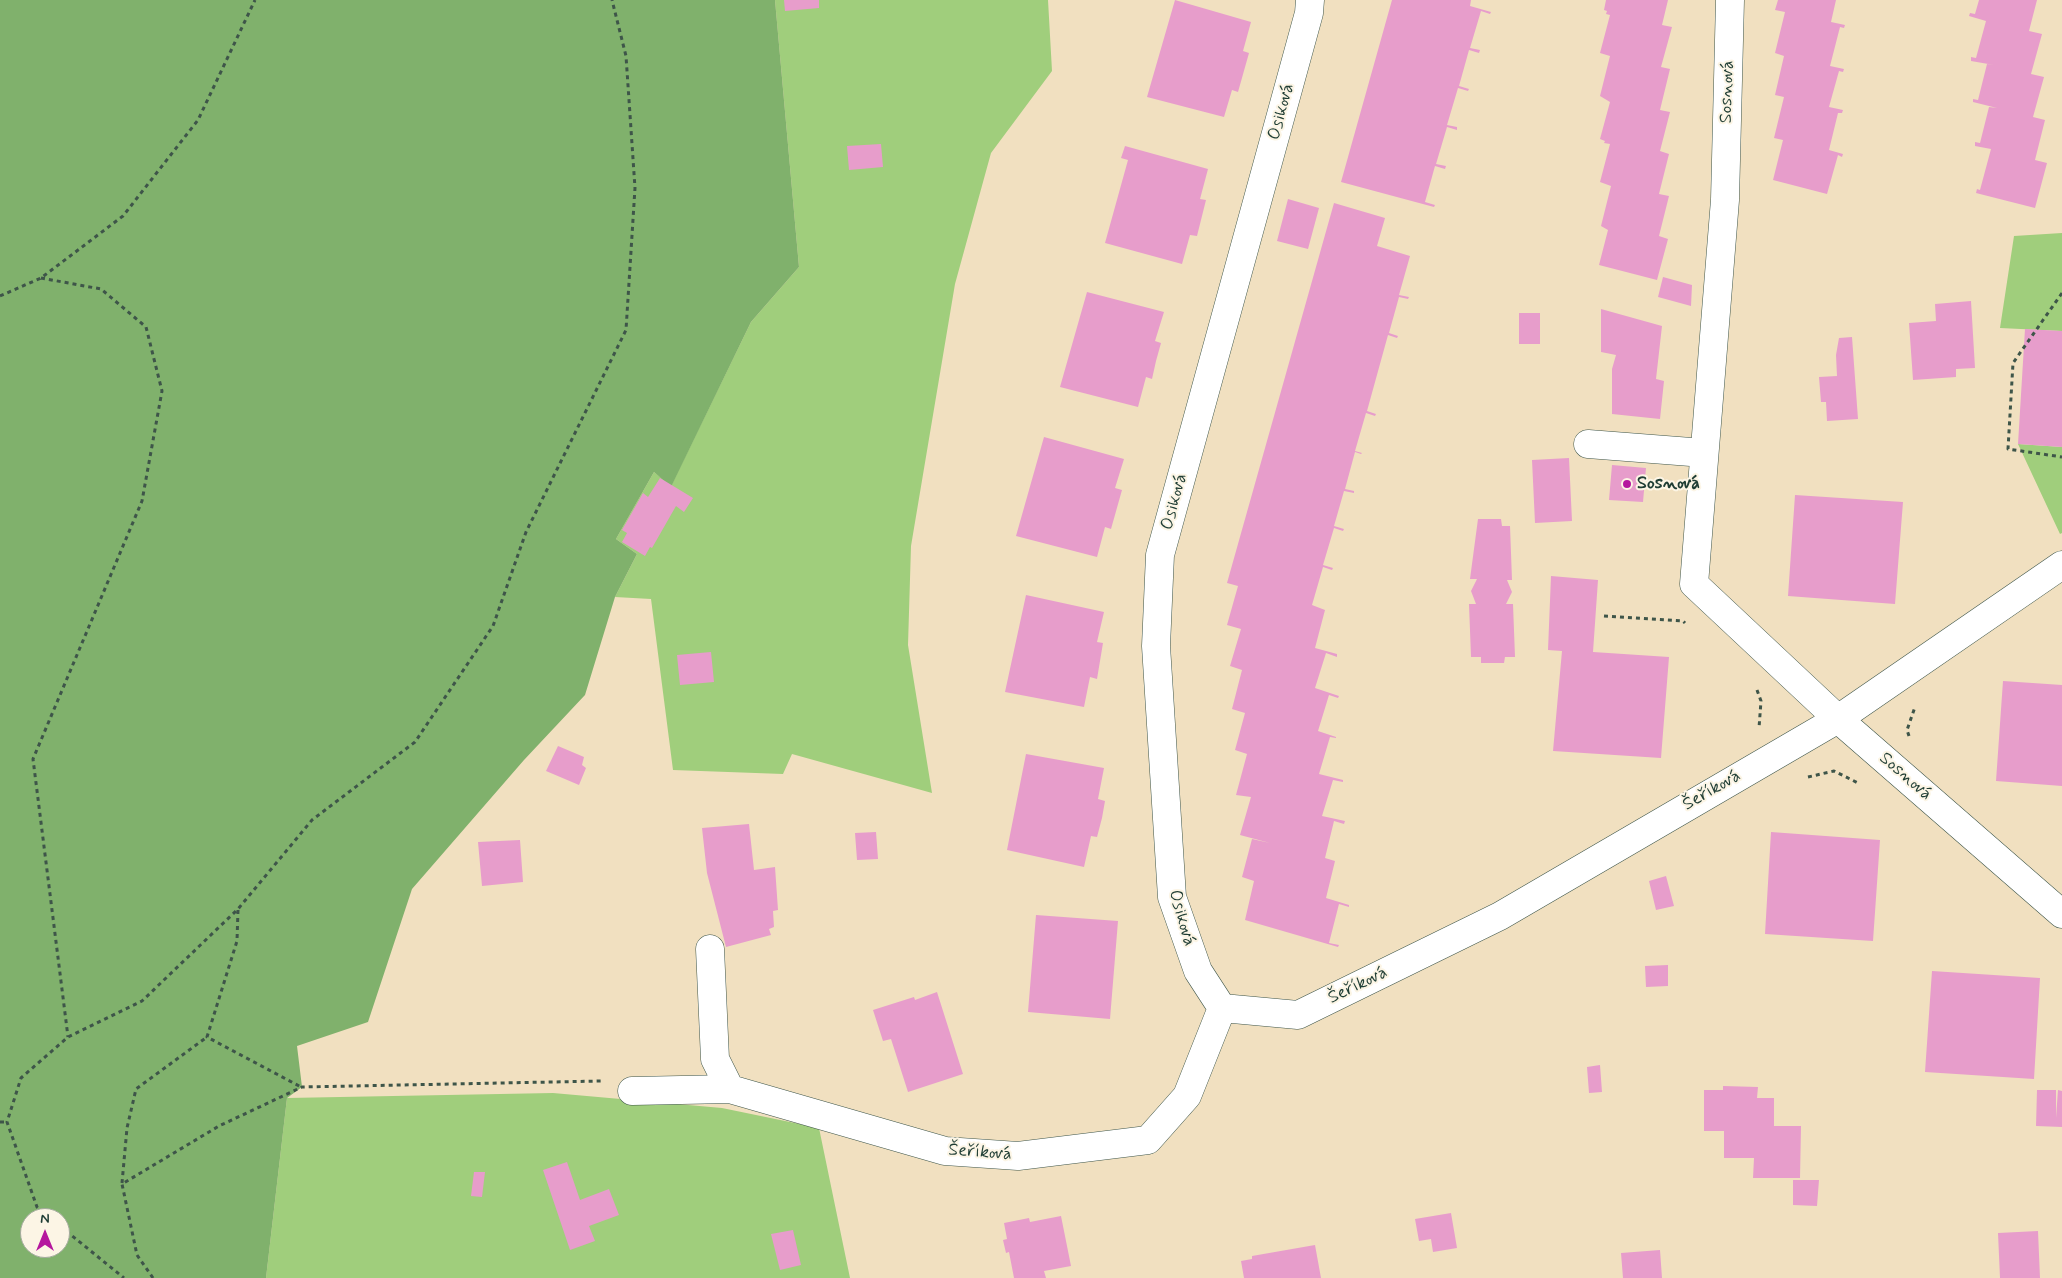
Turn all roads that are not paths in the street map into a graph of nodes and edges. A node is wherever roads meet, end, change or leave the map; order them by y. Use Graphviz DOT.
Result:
graph roads {
  1 [pos="1310,0"];
  2 [pos="1730,0"];
  3 [pos="1588,444"];
  4 [pos="1704,453"];
  5 [pos="2062,565"];
  6 [pos="1838,719"];
  7 [pos="2062,914"];
  8 [pos="710,949"];
  9 [pos="1222,1008"];
  10 [pos="730,1089"];
  11 [pos="632,1091"];
  1 -- 9 [label="street, Osiková"];
  2 -- 4 [label="street, Sosnová"];
  3 -- 4 [label="street"];
  4 -- 6 [label="street, Sosnová"];
  5 -- 6 [label="street, Šeříková"];
  6 -- 7 [label="street, Sosnová"];
  6 -- 9 [label="street, Šeříková"];
  8 -- 10 [label="street"];
  9 -- 10 [label="street, Šeříková"];
  10 -- 11 [label="street, Šeříková"];
}
